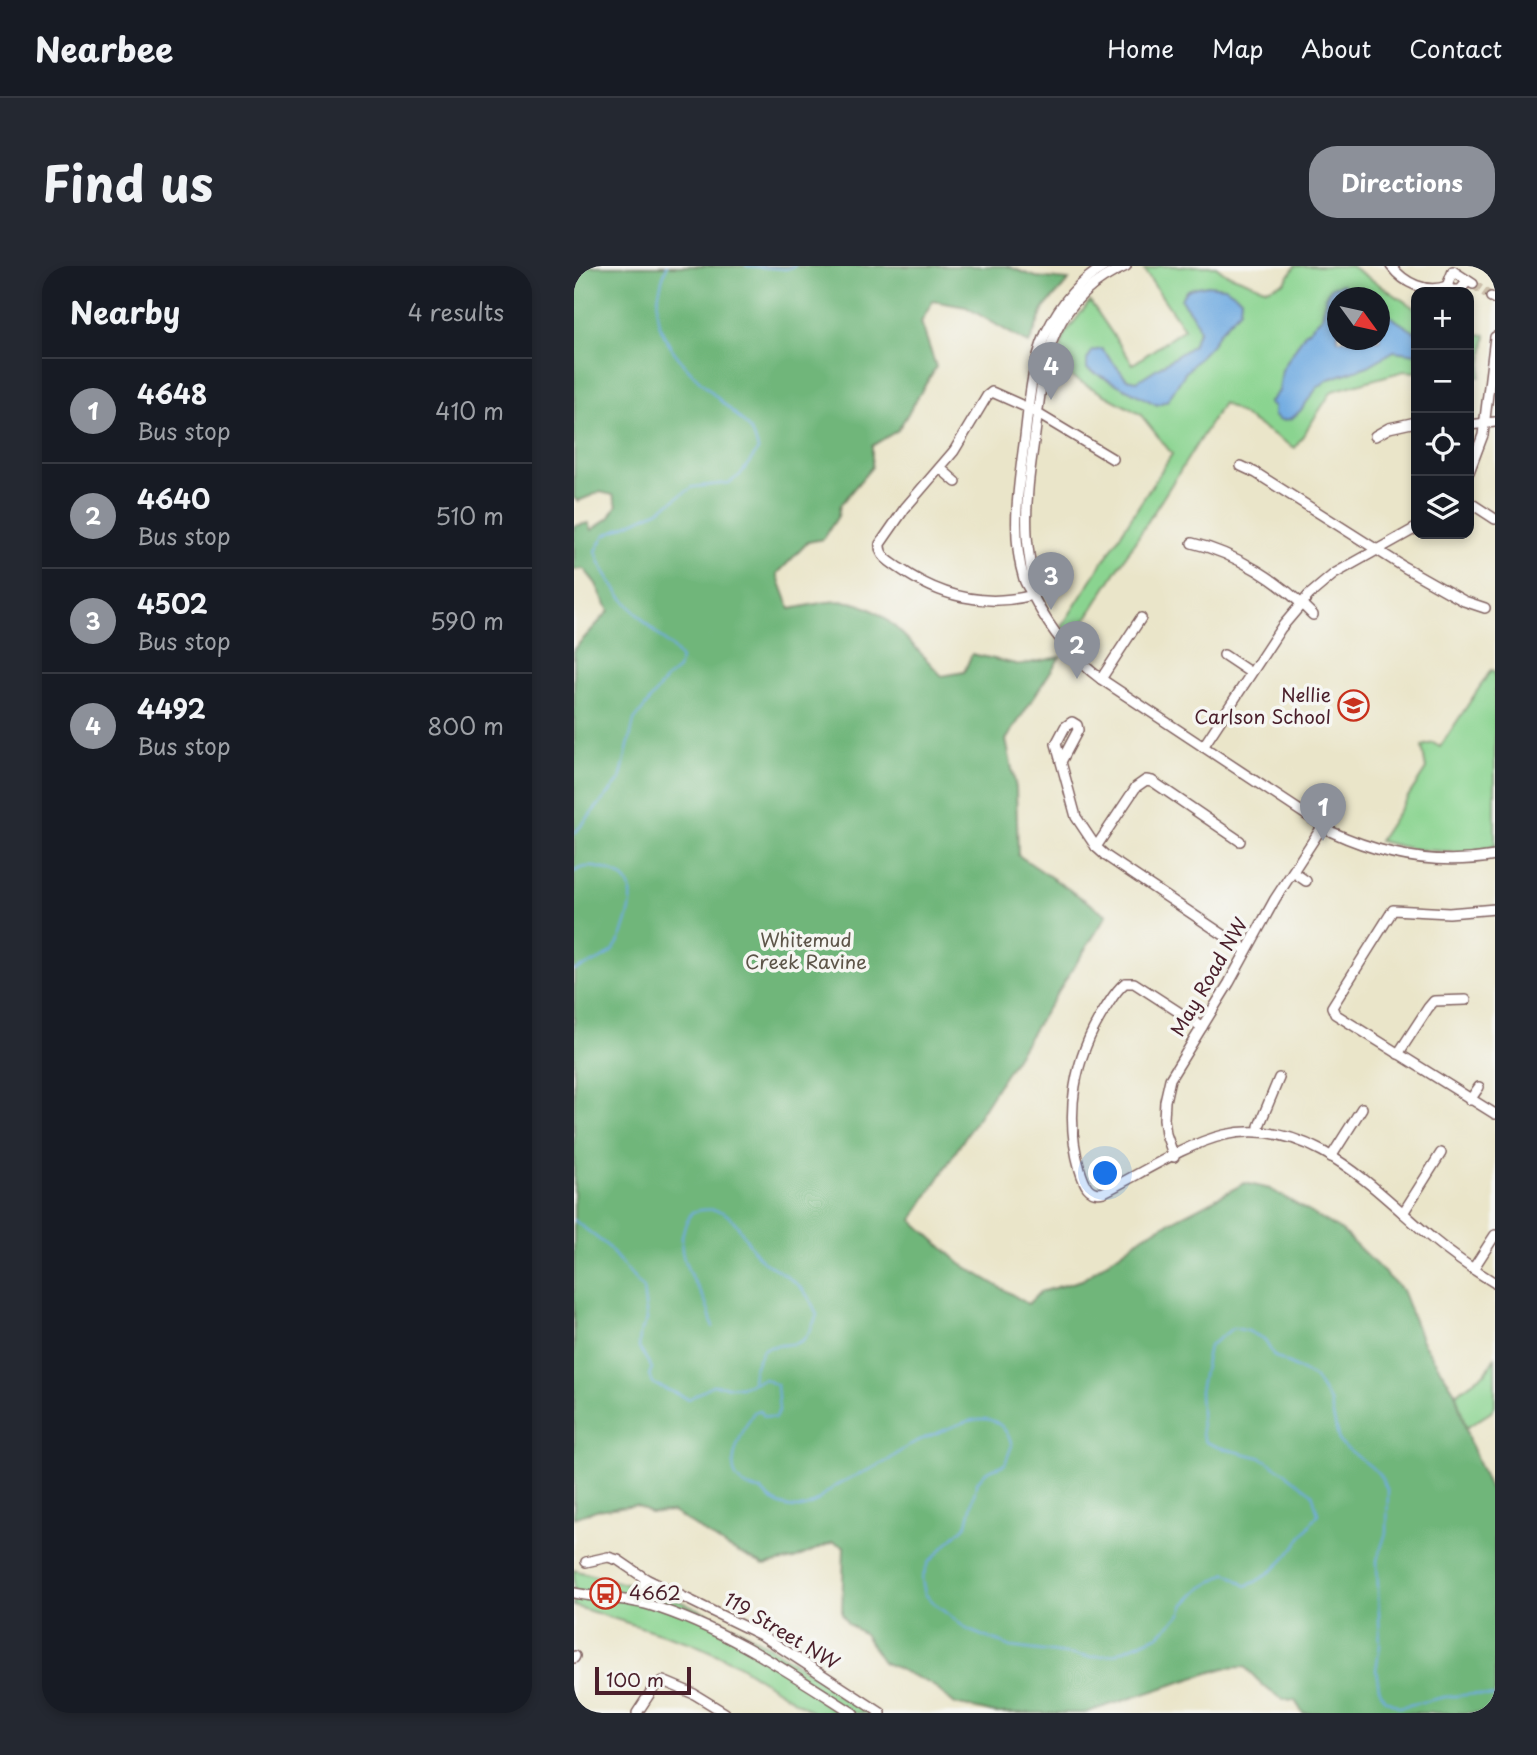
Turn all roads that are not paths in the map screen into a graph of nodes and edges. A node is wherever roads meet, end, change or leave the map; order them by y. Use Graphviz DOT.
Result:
graph roads {
  1 [pos="1105,266"];
  2 [pos="1126,266"];
  3 [pos="1391,266"];
  4 [pos="1447,286"];
  5 [pos="1495,337"];
  6 [pos="1491,406"];
  7 [pos="1033,411"];
  8 [pos="1490,422"];
  9 [pos="1411,423"];
  10 [pos="1375,436"];
  11 [pos="1112,459"];
  12 [pos="1474,461"];
  13 [pos="1241,466"];
  14 [pos="940,468"];
  15 [pos="956,482"];
  16 [pos="1474,505"];
  17 [pos="1495,519"];
  18 [pos="1411,531"];
  19 [pos="1192,542"];
  20 [pos="1378,551"];
  21 [pos="1033,596"];
  22 [pos="1301,603"];
  23 [pos="1485,608"];
  24 [pos="1313,615"];
  25 [pos="1141,618"];
  26 [pos="1224,655"];
  27 [pos="1251,673"];
  28 [pos="1101,679"];
  29 [pos="1203,747"];
  30 [pos="1061,762"];
  31 [pos="1322,827"];
  32 [pos="1240,841"];
  33 [pos="1096,847"];
  34 [pos="1495,856"];
  35 [pos="1293,872"];
  36 [pos="1307,881"];
  37 [pos="1495,909"];
  38 [pos="1246,950"];
  39 [pos="1466,1000"];
  40 [pos="1202,1027"];
  41 [pos="1398,1054"];
  42 [pos="1279,1079"];
  43 [pos="1479,1087"];
  44 [pos="1470,1100"];
  45 [pos="1362,1108"];
  46 [pos="1495,1114"];
  47 [pos="1259,1132"];
  48 [pos="1441,1153"];
  49 [pos="1174,1157"];
  50 [pos="1331,1157"];
  51 [pos="1403,1213"];
  52 [pos="1495,1235"];
  53 [pos="1473,1269"];
  54 [pos="1495,1283"];
  55 [pos="586,1562"];
  56 [pos="646,1579"];
  57 [pos="574,1593"];
  58 [pos="637,1602"];
  59 [pos="637,1713"];
  60 [pos="725,1713"];
  61 [pos="853,1713"];
  62 [pos="881,1713"];
  1 -- 7 [label="street"];
  2 -- 7 [label="street"];
  3 -- 4 [label="street"];
  4 -- 4 [label="street"];
  5 -- 6 [label="street"];
  6 -- 8 [label="street"];
  7 -- 11 [label="street"];
  7 -- 14 [label="street"];
  7 -- 21 [label="street"];
  8 -- 12 [label="street"];
  9 -- 10 [label="street"];
  13 -- 20 [label="street"];
  14 -- 15 [label="street"];
  14 -- 21 [label="street"];
  16 -- 17 [label="street"];
  18 -- 20 [label="street"];
  19 -- 22 [label="street"];
  20 -- 22 [label="street"];
  20 -- 23 [label="street"];
  21 -- 28 [label="street"];
  22 -- 24 [label="street"];
  22 -- 27 [label="street"];
  25 -- 28 [label="street"];
  26 -- 27 [label="street"];
  27 -- 29 [label="street"];
  28 -- 29 [label="street"];
  29 -- 31 [label="street"];
  30 -- 33 [label="street"];
  31 -- 34 [label="street"];
  31 -- 35 [label="street, May Road NW"];
  32 -- 33 [label="street"];
  33 -- 38 [label="street"];
  35 -- 36 [label="street"];
  35 -- 38 [label="street, May Road NW"];
  37 -- 41 [label="street"];
  38 -- 40 [label="street, May Road NW"];
  39 -- 41 [label="street"];
  40 -- 49 [label="street, May Road NW"];
  40 -- 49 [label="street"];
  41 -- 44 [label="street"];
  42 -- 47 [label="street"];
  43 -- 44 [label="street"];
  44 -- 46 [label="street"];
  45 -- 50 [label="street"];
  47 -- 49 [label="street"];
  47 -- 50 [label="street"];
  48 -- 51 [label="street"];
  50 -- 51 [label="street"];
  51 -- 53 [label="street"];
  52 -- 53 [label="street"];
  53 -- 54 [label="street"];
  55 -- 56 [label="street, 119 Street NW"];
  56 -- 58 [label="street"];
  56 -- 62 [label="street, 119 Street NW"];
  57 -- 58 [label="street, 119 Street NW"];
  58 -- 61 [label="street, 119 Street NW"];
  59 -- 60 [label="street"];
}
